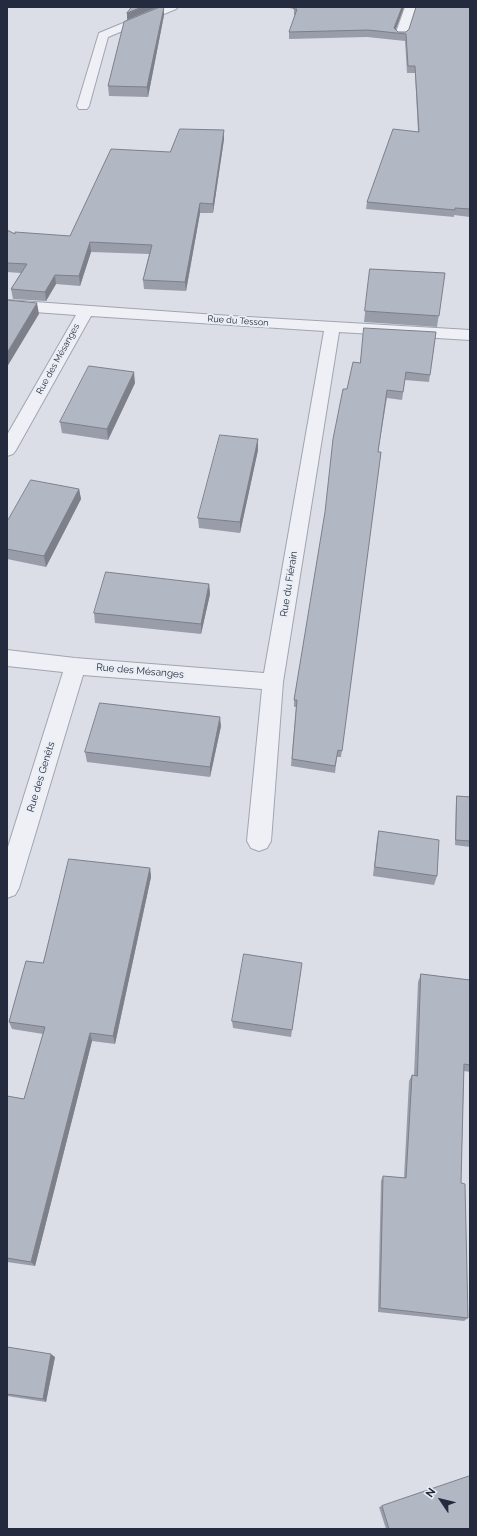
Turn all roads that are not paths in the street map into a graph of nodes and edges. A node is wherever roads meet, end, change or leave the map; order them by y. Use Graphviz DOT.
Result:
graph roads {
  1 [pos="172,7"];
  2 [pos="411,7"];
  3 [pos="401,35"];
  4 [pos="83,106"];
  5 [pos="7,305"];
  6 [pos="86,310"];
  7 [pos="332,328"];
  8 [pos="470,335"];
  9 [pos="7,450"];
  10 [pos="7,658"];
  11 [pos="75,666"];
  12 [pos="273,682"];
  13 [pos="259,842"];
  14 [pos="7,888"];
  1 -- 4 [label="street"];
  2 -- 3 [label="street"];
  5 -- 6 [label="street, Rue du Tesson"];
  6 -- 7 [label="street, Rue du Tesson"];
  6 -- 9 [label="street, Rue des Mésanges"];
  7 -- 8 [label="street, Rue du Tesson"];
  7 -- 12 [label="street, Rue du Fiérain"];
  10 -- 11 [label="street, Rue des Mésanges"];
  11 -- 12 [label="street, Rue des Mésanges"];
  11 -- 14 [label="street, Rue des Genêts"];
  12 -- 13 [label="street, Rue du Fiérain"];
}
